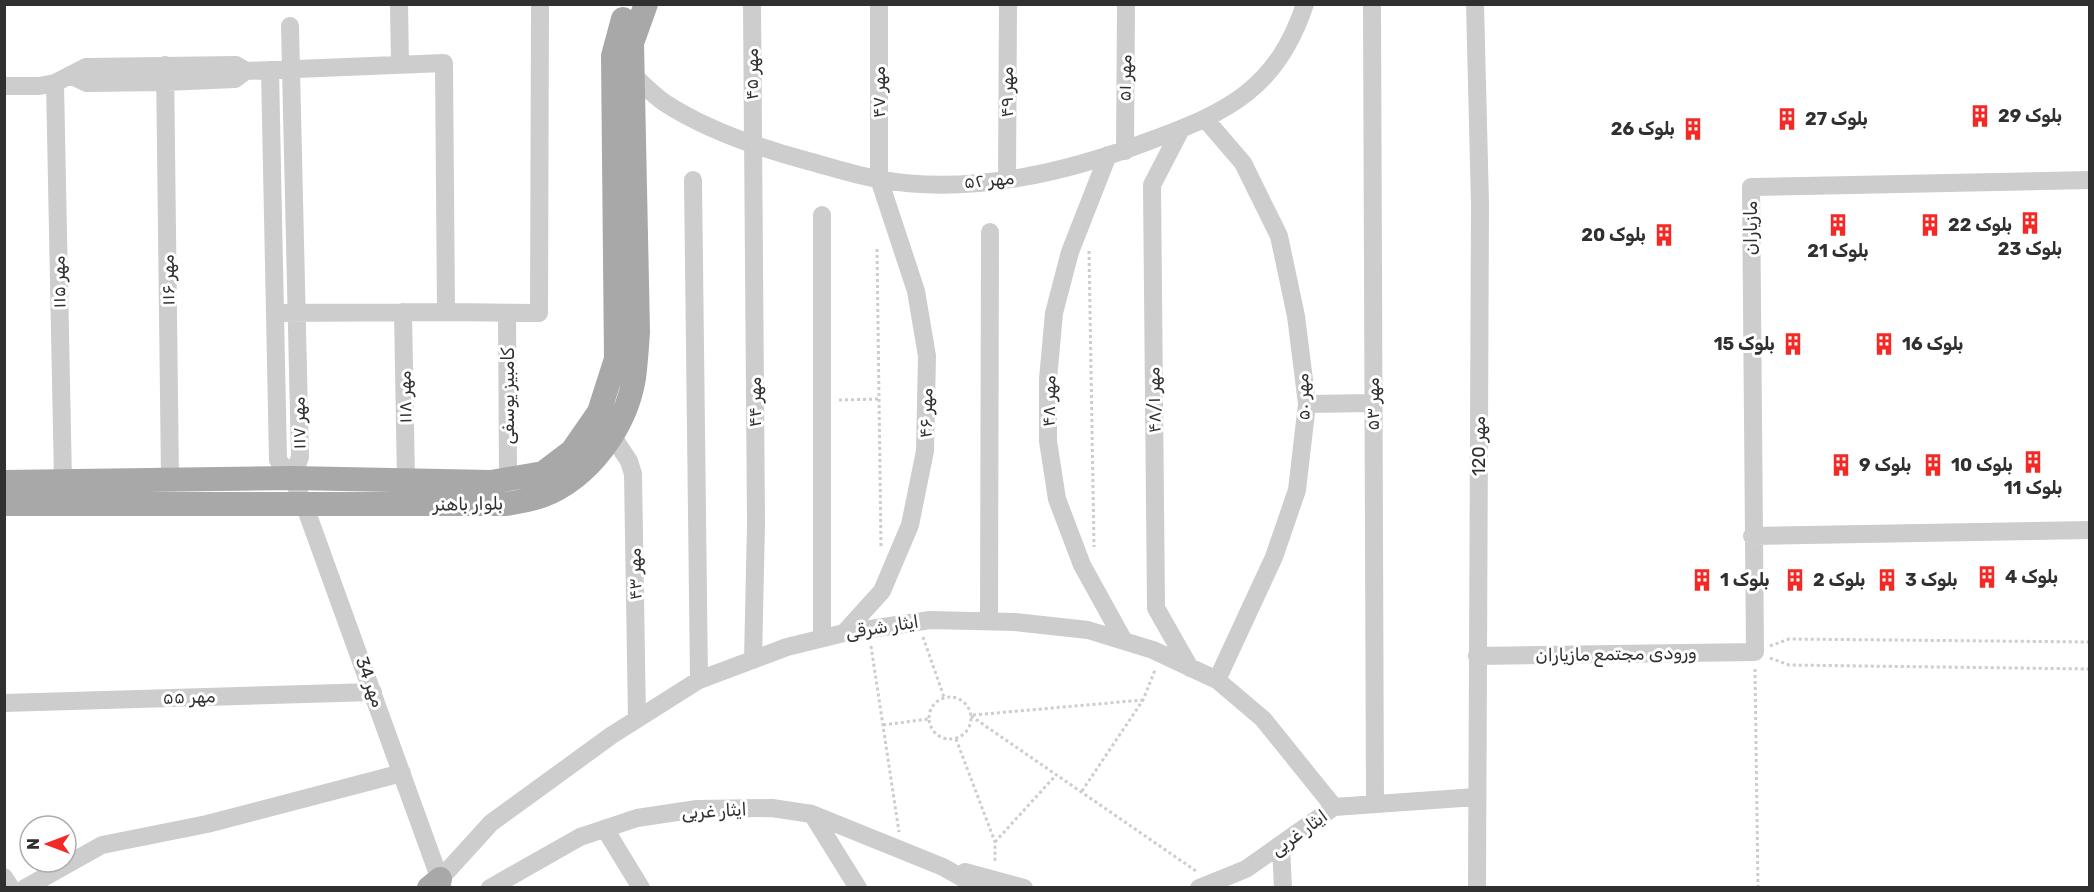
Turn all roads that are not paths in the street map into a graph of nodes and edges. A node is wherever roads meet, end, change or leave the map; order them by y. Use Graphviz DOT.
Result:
graph roads {
  1 [pos="399,4"];
  2 [pos="540,4"];
  3 [pos="629,4"];
  4 [pos="646,4"];
  5 [pos="752,4"];
  6 [pos="879,4"];
  7 [pos="1008,4"];
  8 [pos="1126,4"];
  9 [pos="1305,4"];
  10 [pos="1372,4"];
  11 [pos="1475,4"];
  12 [pos="290,27"];
  13 [pos="400,64"];
  14 [pos="292,69"];
  15 [pos="270,70"];
  16 [pos="631,73"];
  17 [pos="165,74"];
  18 [pos="63,79"];
  19 [pos="4,86"];
  20 [pos="1206,120"];
  21 [pos="1181,129"];
  22 [pos="753,144"];
  23 [pos="1116,153"];
  24 [pos="879,179"];
  25 [pos="1007,179"];
  26 [pos="693,180"];
  27 [pos="2090,180"];
  28 [pos="822,215"];
  29 [pos="990,232"];
  30 [pos="403,312"];
  31 [pos="446,312"];
  32 [pos="275,313"];
  33 [pos="296,313"];
  34 [pos="507,313"];
  35 [pos="1373,403"];
  36 [pos="1307,404"];
  37 [pos="611,434"];
  38 [pos="292,478"];
  39 [pos="170,479"];
  40 [pos="508,479"];
  41 [pos="63,481"];
  42 [pos="406,481"];
  43 [pos="4,482"];
  44 [pos="4,504"];
  45 [pos="304,504"];
  46 [pos="2090,530"];
  47 [pos="1752,536"];
  48 [pos="989,621"];
  49 [pos="844,633"];
  50 [pos="822,638"];
  51 [pos="1124,641"];
  52 [pos="1755,652"];
  53 [pos="1477,656"];
  54 [pos="753,660"];
  55 [pos="1190,668"];
  56 [pos="699,680"];
  57 [pos="1217,680"];
  58 [pos="373,692"];
  59 [pos="4,703"];
  60 [pos="637,719"];
  61 [pos="402,773"];
  62 [pos="1476,797"];
  63 [pos="1375,804"];
  64 [pos="1334,807"];
  65 [pos="812,814"];
  66 [pos="605,829"];
  67 [pos="1281,846"];
  68 [pos="4,877"];
  69 [pos="987,884"];
  70 [pos="437,885"];
  71 [pos="1206,885"];
  72 [pos="10,888"];
  73 [pos="25,888"];
  74 [pos="490,888"];
  75 [pos="641,888"];
  76 [pos="858,888"];
  77 [pos="1024,888"];
  78 [pos="1283,888"];
  79 [pos="1477,888"];
  1 -- 13 [label="street"];
  2 -- 34 [label="street"];
  3 -- 40 [label="main road, بلوار باهنر"];
  4 -- 16 [label="main road, بلوار باهنر"];
  5 -- 22 [label="street, مهر ۴۵"];
  6 -- 24 [label="street, مهر ۴۷"];
  7 -- 25 [label="street, مهر ۴۹"];
  8 -- 23 [label="street, مهر ۵۱"];
  9 -- 20 [label="street, مهر ۵۲"];
  10 -- 35 [label="street, مهر ۵۳"];
  11 -- 53 [label="street, مهر 120"];
  12 -- 14 [label="street, مهر ۱۱۷"];
  13 -- 14 [label="street"];
  13 -- 31 [label="street"];
  14 -- 15 [label="street"];
  14 -- 33 [label="street, مهر ۱۱۷"];
  15 -- 17 [label="street"];
  15 -- 32 [label="street, مهر ۱۱۷"];
  16 -- 22 [label="street, مهر ۵۲"];
  16 -- 37 [label="main road, بلوار باهنر"];
  17 -- 18 [label="street"];
  17 -- 39 [label="street, مهر ۱۱۶"];
  18 -- 19 [label="street"];
  18 -- 41 [label="street, مهر ۱۱۵"];
  20 -- 21 [label="street, مهر ۵۲"];
  20 -- 36 [label="street, مهر ۵۰"];
  21 -- 23 [label="street, مهر ۵۲"];
  21 -- 55 [label="street, مهر ۴۸/۱"];
  22 -- 24 [label="street, مهر ۵۲"];
  22 -- 54 [label="street, مهر ۴۴"];
  23 -- 25 [label="street, مهر ۵۲"];
  23 -- 51 [label="street, مهر ۴۸"];
  24 -- 25 [label="street, مهر ۵۲"];
  24 -- 49 [label="street, مهر ۴۶"];
  26 -- 56 [label="street"];
  27 -- 47 [label="street, مازیاران"];
  28 -- 50 [label="street"];
  29 -- 48 [label="street"];
  30 -- 31 [label="street"];
  30 -- 33 [label="street"];
  30 -- 42 [label="street, مهر ۱۱۸"];
  31 -- 34 [label="street"];
  32 -- 33 [label="street"];
  32 -- 38 [label="street, مهر ۱۱۷"];
  33 -- 38 [label="street, مهر ۱۱۷"];
  34 -- 40 [label="street, کامبیز یوسفی"];
  35 -- 36 [label="street"];
  35 -- 63 [label="street, مهر ۵۳"];
  36 -- 57 [label="street, مهر ۵۰"];
  37 -- 45 [label="main road, بلوار باهنر"];
  37 -- 60 [label="street, مهر ۴۳"];
  38 -- 39 [label="main road, بلوار باهنر"];
  38 -- 42 [label="main road, بلوار باهنر"];
  38 -- 45 [label="street, مهر 34"];
  39 -- 41 [label="main road, بلوار باهنر"];
  40 -- 42 [label="main road, بلوار باهنر"];
  41 -- 43 [label="main road, بلوار باهنر"];
  44 -- 45 [label="main road, بلوار باهنر"];
  45 -- 58 [label="street, مهر 34"];
  46 -- 47 [label="street"];
  47 -- 52 [label="street, مازیاران"];
  48 -- 49 [label="street, ایثار شرقی"];
  48 -- 51 [label="street, ایثار شرقی"];
  49 -- 50 [label="street, ایثار شرقی"];
  50 -- 54 [label="street, ایثار شرقی"];
  51 -- 55 [label="street, ایثار شرقی"];
  52 -- 53 [label="street, ورودی مجتمع مازیاران"];
  53 -- 62 [label="street, مهر 120"];
  54 -- 56 [label="street, ایثار شرقی"];
  55 -- 57 [label="street, ایثار شرقی"];
  56 -- 60 [label="street, ایثار شرقی"];
  57 -- 64 [label="street, ایثار شرقی"];
  58 -- 59 [label="street, مهر ۵۵"];
  58 -- 61 [label="street, مهر 34"];
  60 -- 70 [label="street, ایثار شرقی"];
  61 -- 70 [label="street, مهر 34"];
  61 -- 73 [label="street"];
  62 -- 63 [label="street, ایثار غربی"];
  62 -- 79 [label="street, مهر 120"];
  63 -- 64 [label="street, ایثار غربی"];
  64 -- 67 [label="street, ایثار غربی"];
  65 -- 66 [label="street, ایثار غربی"];
  65 -- 69 [label="street, ایثار غربی"];
  65 -- 76 [label="street"];
  66 -- 74 [label="street, ایثار غربی"];
  66 -- 75 [label="street"];
  67 -- 71 [label="street, ایثار غربی"];
  67 -- 78 [label="street"];
  68 -- 72 [label="street"];
  69 -- 77 [label="street, ایثار غربی"];
}
